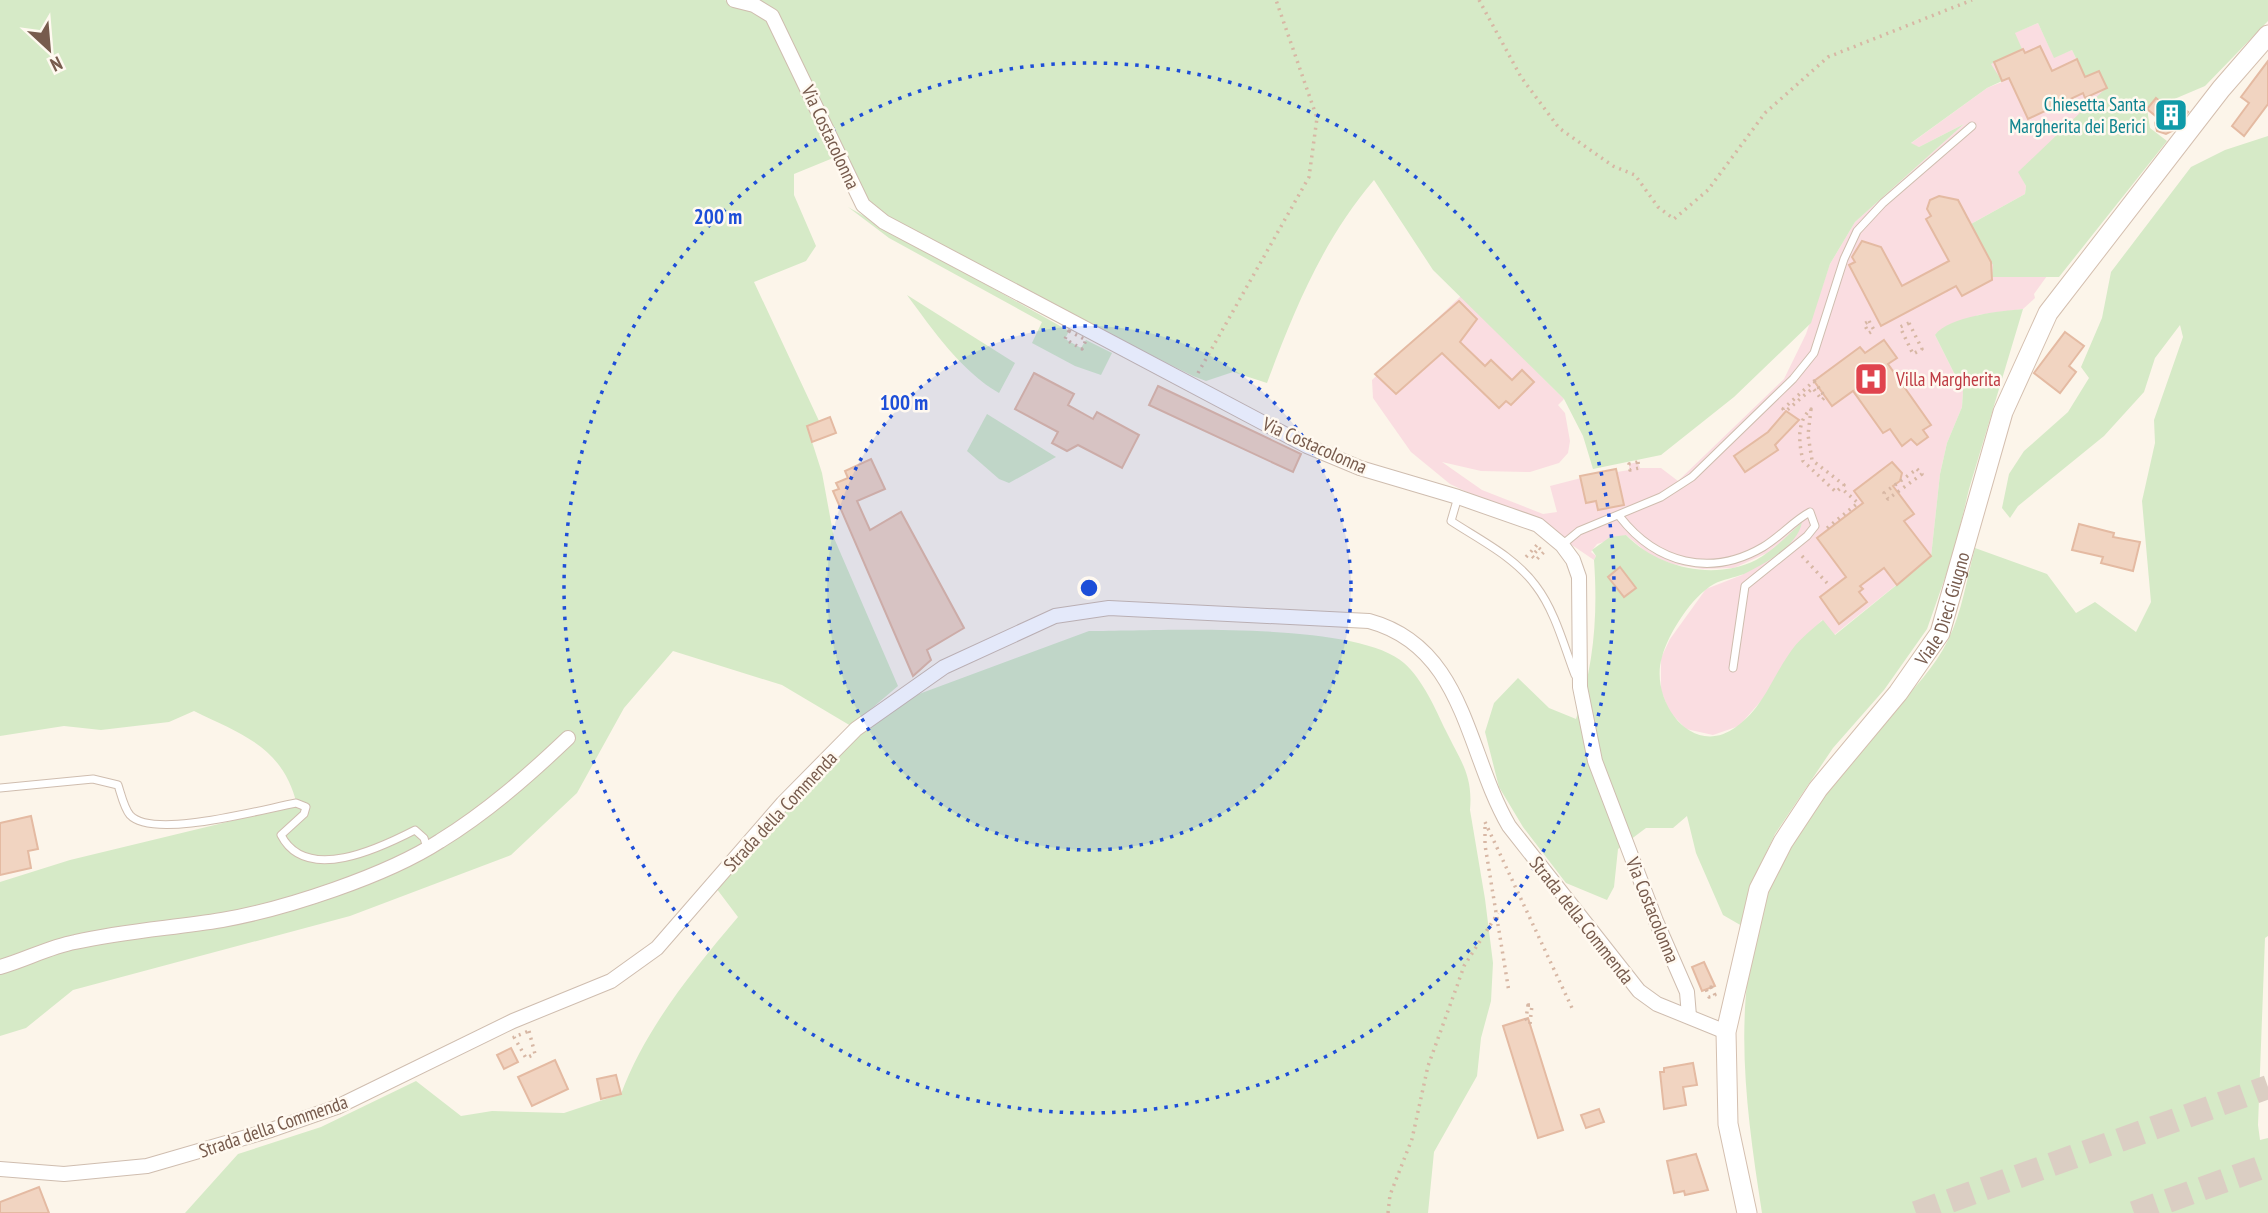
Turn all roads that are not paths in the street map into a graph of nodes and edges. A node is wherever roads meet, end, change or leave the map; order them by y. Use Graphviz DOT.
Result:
graph roads {
  1 [pos="734,0"];
  2 [pos="2268,35"];
  3 [pos="1972,126"];
  4 [pos="1458,497"];
  5 [pos="1620,517"];
  6 [pos="1562,545"];
  7 [pos="1734,668"];
  8 [pos="1580,687"];
  9 [pos="568,738"];
  10 [pos="0,788"];
  11 [pos="427,848"];
  12 [pos="0,967"];
  13 [pos="1689,1016"];
  14 [pos="1726,1032"];
  15 [pos="0,1170"];
  16 [pos="1748,1213"];
  1 -- 4 [label="street, Via Costacolonna"];
  2 -- 14 [label="main road, Viale Dieci Giugno"];
  3 -- 5 [label="lane"];
  4 -- 6 [label="street, Via Costacolonna"];
  4 -- 8 [label="lane"];
  5 -- 6 [label="lane"];
  5 -- 7 [label="lane"];
  6 -- 8 [label="street, Via Costacolonna"];
  8 -- 13 [label="street, Via Costacolonna"];
  9 -- 11 [label="street"];
  10 -- 11 [label="lane"];
  11 -- 12 [label="street"];
  13 -- 14 [label="street, Strada della Commenda"];
  13 -- 15 [label="street, Strada della Commenda"];
  14 -- 16 [label="main road, Viale Dieci Giugno"];
}
